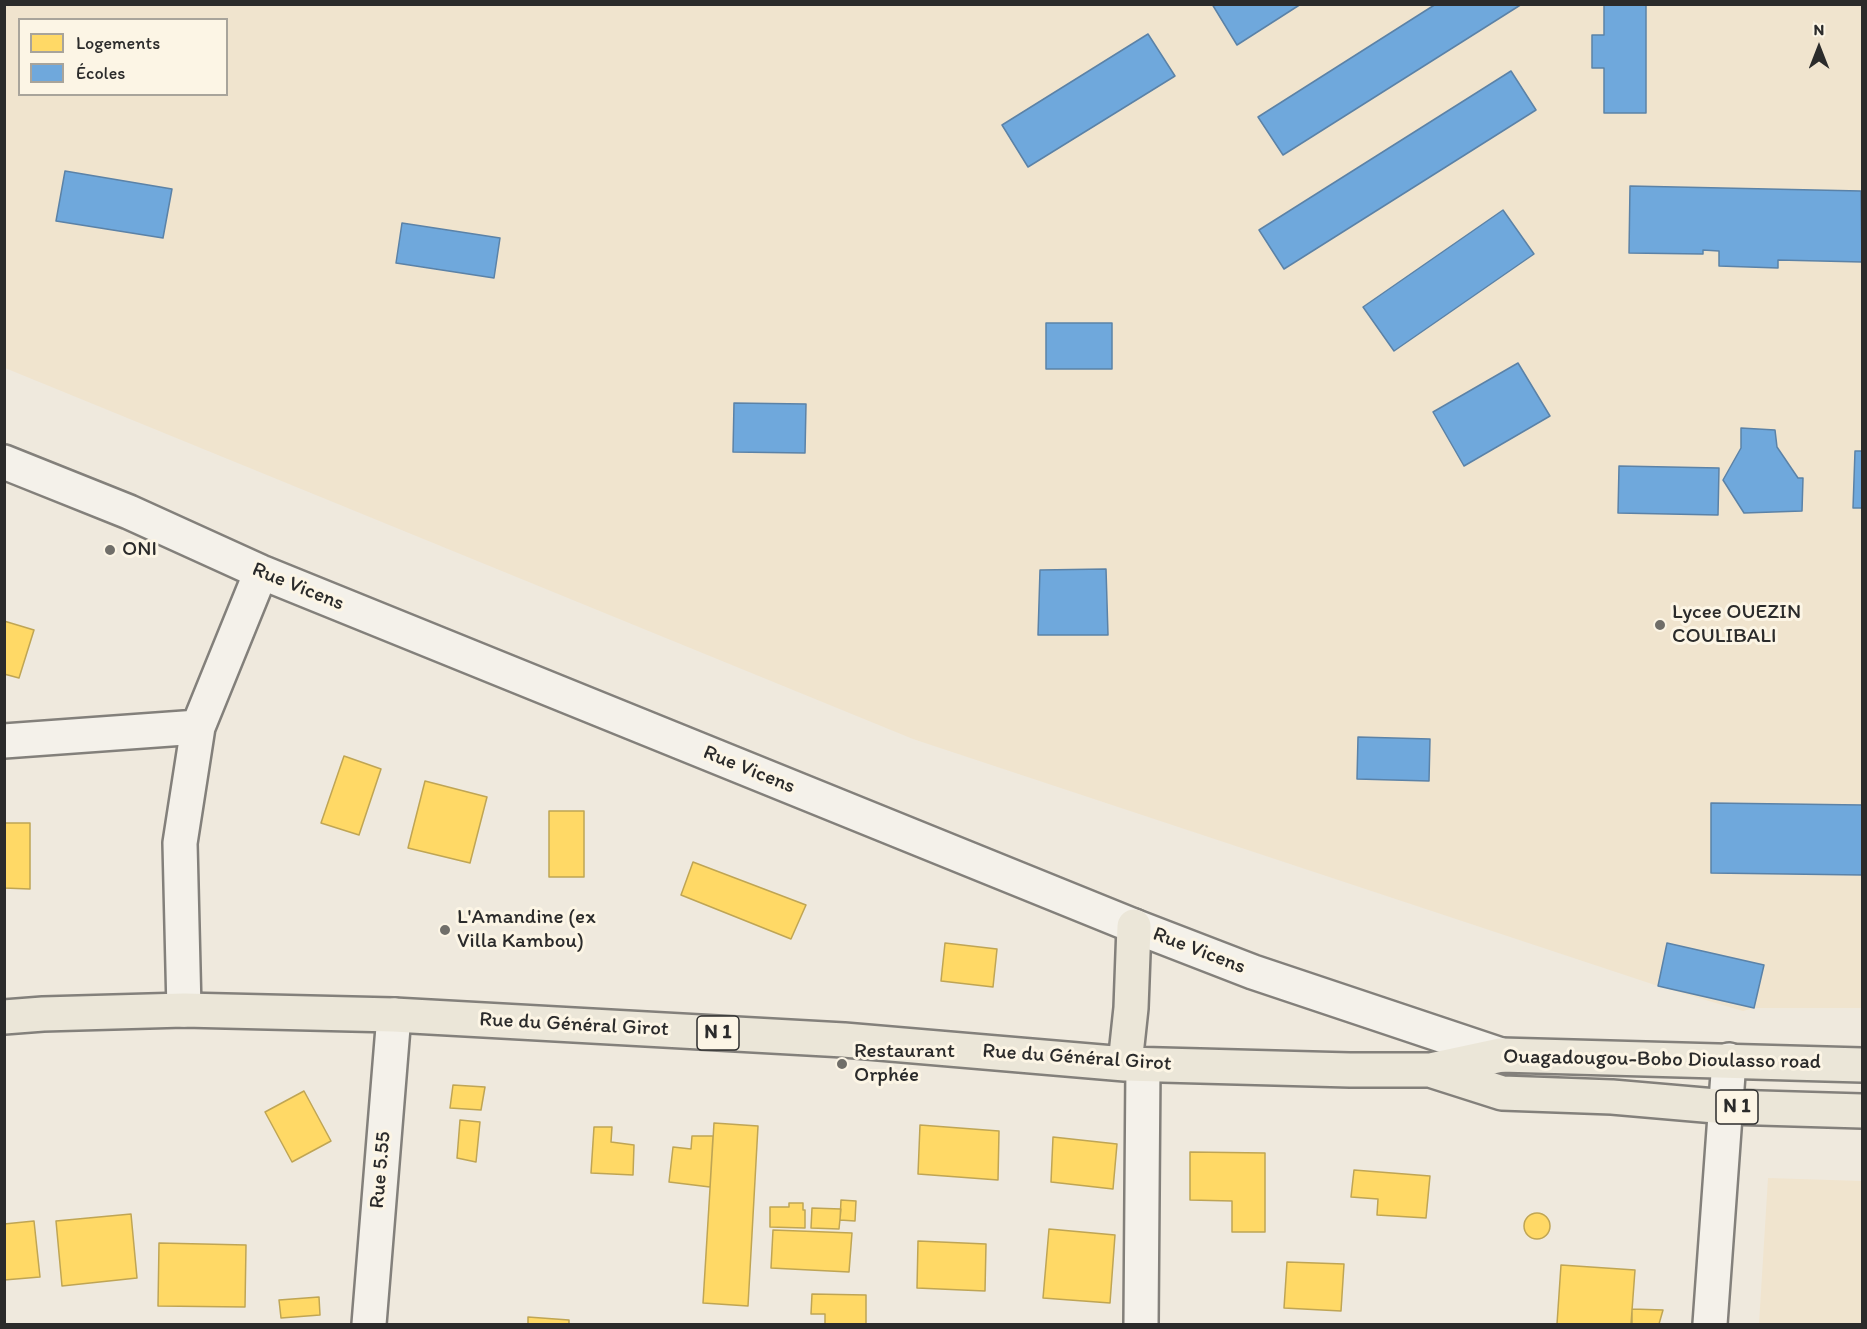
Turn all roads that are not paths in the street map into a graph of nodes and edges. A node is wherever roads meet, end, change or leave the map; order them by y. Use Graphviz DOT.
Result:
graph roads {
  1 [pos="4,462"];
  2 [pos="261,572"];
  3 [pos="198,727"];
  4 [pos="4,741"];
  5 [pos="1134,926"];
  6 [pos="184,1010"];
  7 [pos="394,1015"];
  8 [pos="4,1017"];
  9 [pos="1501,1055"];
  10 [pos="1729,1060"];
  11 [pos="1134,1064"];
  12 [pos="1863,1065"];
  13 [pos="1431,1070"];
  14 [pos="1727,1107"];
  15 [pos="1863,1111"];
  16 [pos="369,1324"];
  17 [pos="1142,1324"];
  18 [pos="1710,1324"];
  1 -- 2 [label="street, Rue Vicens"];
  2 -- 3 [label="street"];
  2 -- 5 [label="street, Rue Vicens"];
  3 -- 4 [label="street"];
  3 -- 6 [label="street"];
  5 -- 9 [label="street, Rue Vicens"];
  5 -- 11 [label="highway"];
  6 -- 7 [label="highway, Rue du Général Girot / N 1"];
  6 -- 8 [label="highway, Rue du Général Girot / N 1"];
  7 -- 11 [label="highway, Rue du Général Girot / N 1"];
  7 -- 16 [label="street, Rue 5.55"];
  9 -- 10 [label="highway, Ouagadougou-Bobo Dioulasso road / N 1"];
  9 -- 13 [label="highway, Ouagadougou-Bobo Dioulasso road / N 1"];
  10 -- 12 [label="highway, Ouagadougou-Bobo Dioulasso road / N 1"];
  10 -- 14 [label="street"];
  11 -- 13 [label="highway, Rue du Général Girot / N 1"];
  11 -- 17 [label="street"];
  13 -- 14 [label="highway, Ouagadougou-Bobo Dioulasso road / N 1"];
  14 -- 15 [label="highway, Ouagadougou-Bobo Dioulasso road / N 1"];
  14 -- 18 [label="street"];
}
